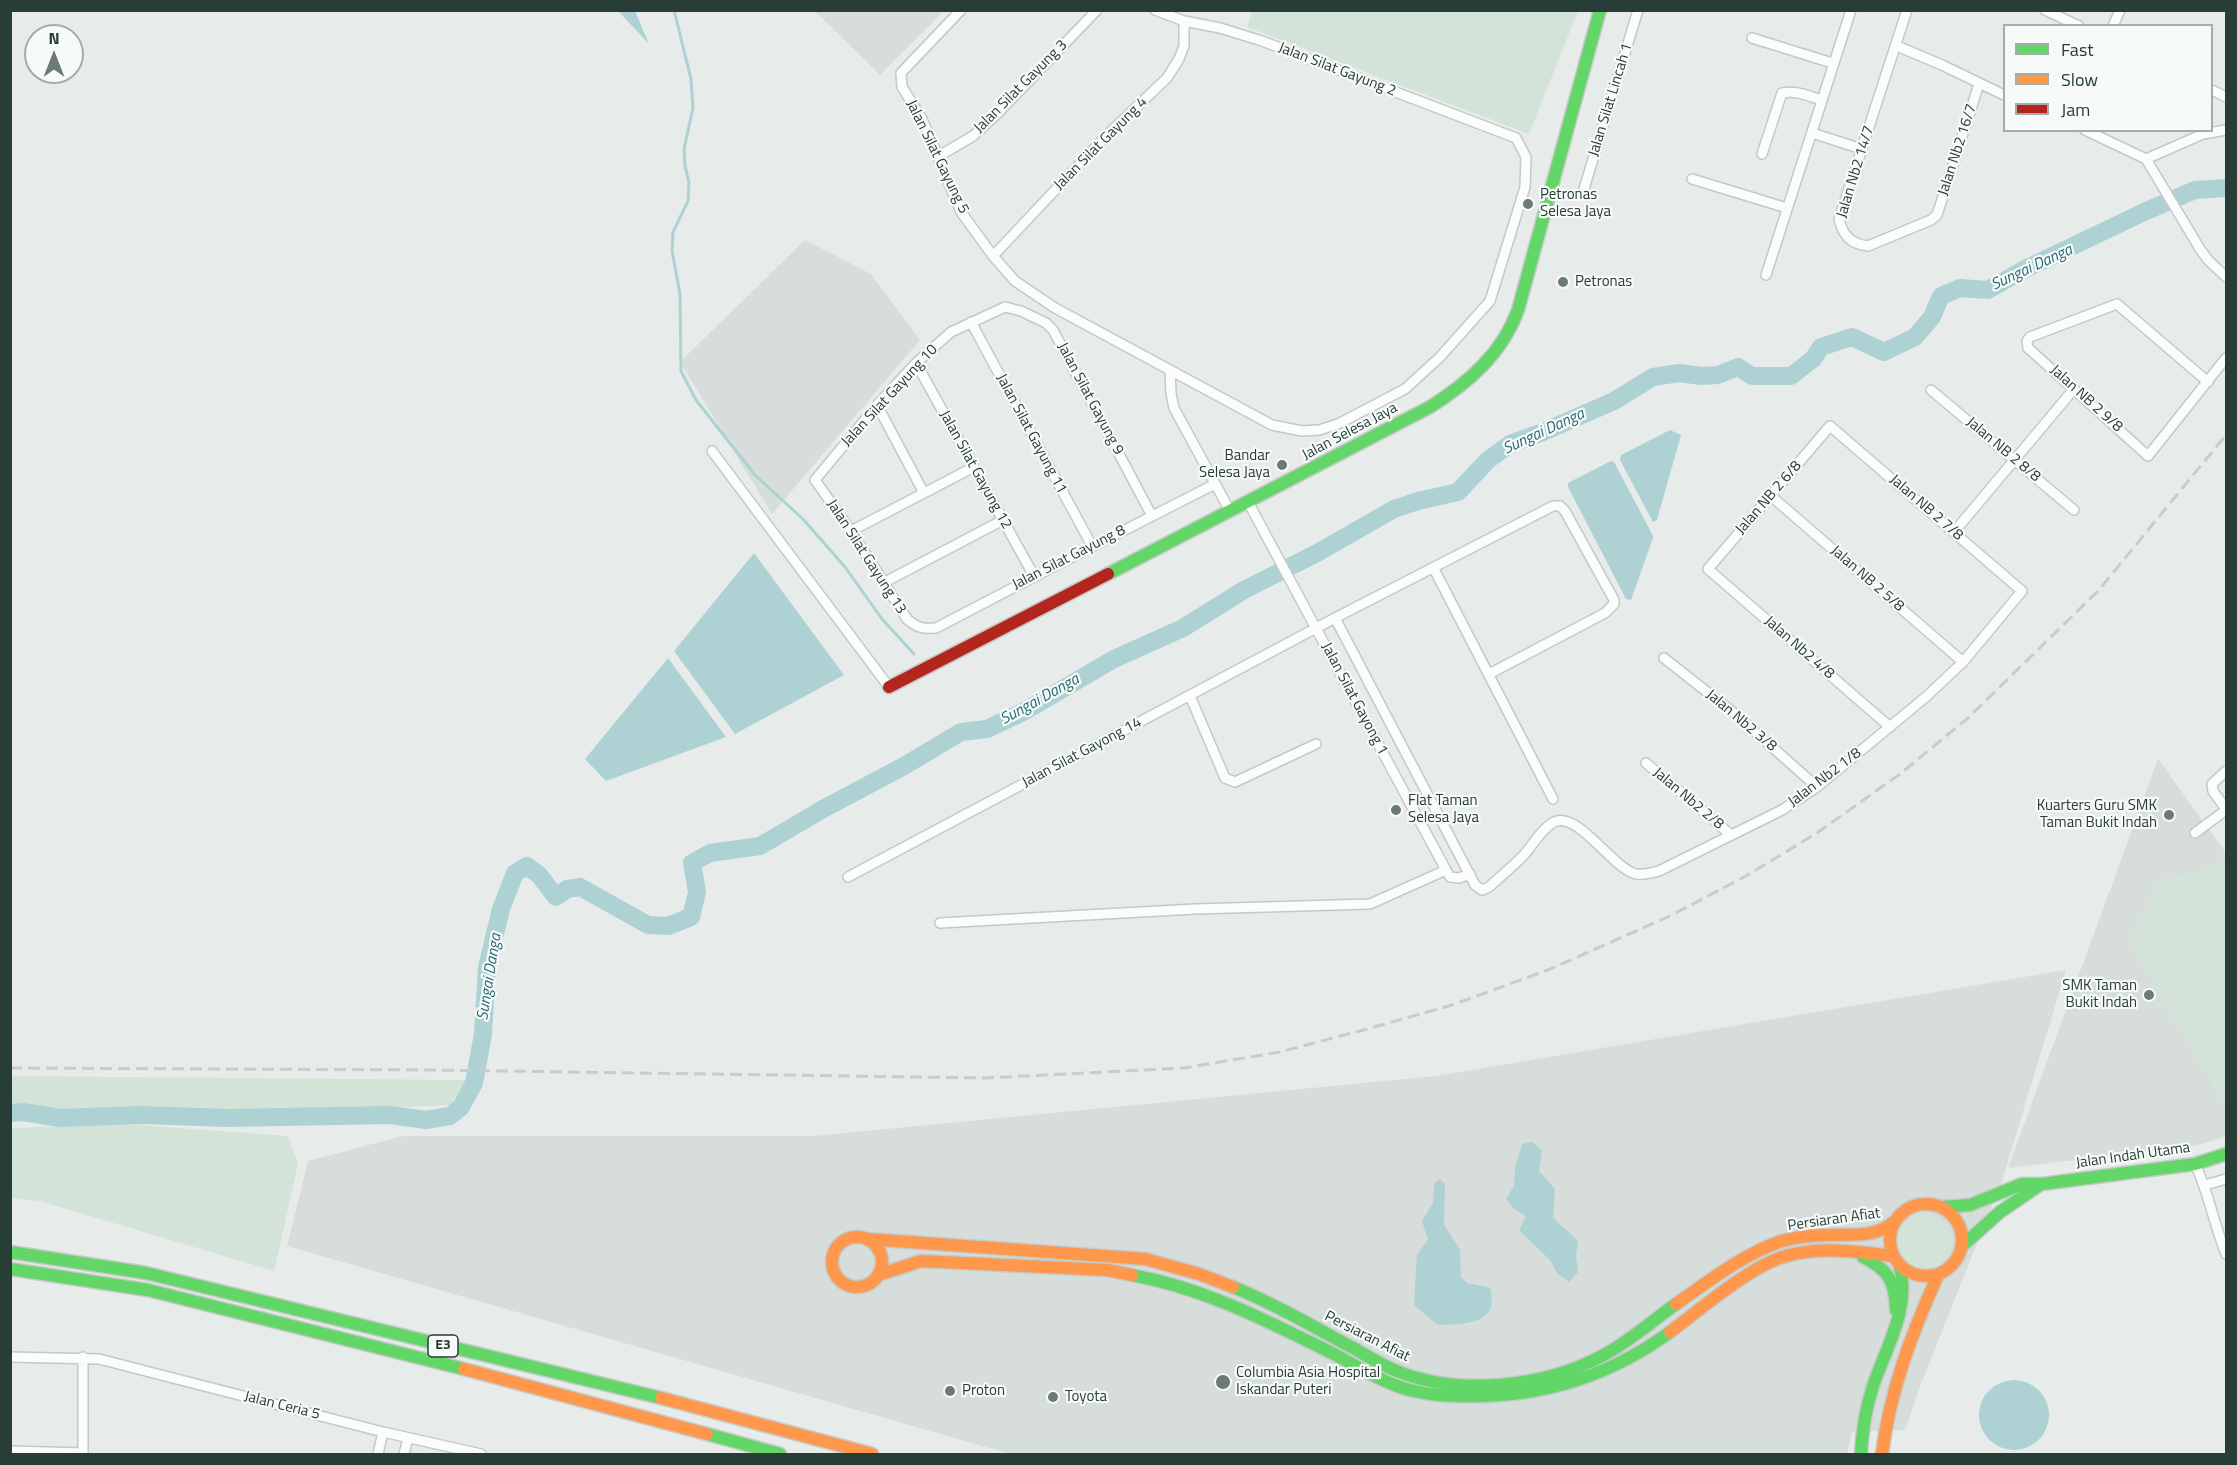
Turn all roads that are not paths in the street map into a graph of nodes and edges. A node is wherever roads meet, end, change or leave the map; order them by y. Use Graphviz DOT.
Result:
graph roads {
  1 [pos="961,10"];
  2 [pos="1097,10"];
  3 [pos="1155,10"];
  4 [pos="1600,10"];
  5 [pos="1638,10"];
  6 [pos="1851,10"];
  7 [pos="1907,10"];
  8 [pos="2045,10"];
  9 [pos="2120,10"];
  10 [pos="1184,21"];
  11 [pos="2075,24"];
  12 [pos="2114,24"];
  13 [pos="1752,38"];
  14 [pos="1897,46"];
  15 [pos="1832,63"];
  16 [pos="1979,84"];
  17 [pos="2003,95"];
  18 [pos="1822,100"];
  19 [pos="2226,130"];
  20 [pos="2089,132"];
  21 [pos="1812,133"];
  22 [pos="1516,138"];
  23 [pos="1862,149"];
  24 [pos="1762,154"];
  25 [pos="939,156"];
  26 [pos="2146,159"];
  27 [pos="1692,179"];
  28 [pos="1584,189"];
  29 [pos="1787,208"];
  30 [pos="1937,215"];
  31 [pos="993,256"];
  32 [pos="1766,275"];
  33 [pos="2226,278"];
  34 [pos="1005,307"];
  35 [pos="971,322"];
  36 [pos="2226,358"];
  37 [pos="916,363"];
  38 [pos="1170,370"];
  39 [pos="2208,382"];
  40 [pos="2074,389"];
  41 [pos="1931,390"];
  42 [pos="877,405"];
  43 [pos="1830,426"];
  44 [pos="712,451"];
  45 [pos="2014,460"];
  46 [pos="974,467"];
  47 [pos="815,480"];
  48 [pos="1215,484"];
  49 [pos="924,493"];
  50 [pos="1771,496"];
  51 [pos="1248,502"];
  52 [pos="2074,510"];
  53 [pos="1230,512"];
  54 [pos="1152,516"];
  55 [pos="1003,520"];
  56 [pos="851,531"];
  57 [pos="1954,532"];
  58 [pos="1092,546"];
  59 [pos="1434,569"];
  60 [pos="1708,569"];
  61 [pos="1034,576"];
  62 [pos="885,582"];
  63 [pos="2022,591"];
  64 [pos="1335,618"];
  65 [pos="1316,627"];
  66 [pos="923,629"];
  67 [pos="1664,658"];
  68 [pos="1963,662"];
  69 [pos="1489,674"];
  70 [pos="889,687"];
  71 [pos="1190,696"];
  72 [pos="1890,727"];
  73 [pos="1316,744"];
  74 [pos="1646,763"];
  75 [pos="2226,771"];
  76 [pos="1817,787"];
  77 [pos="1553,799"];
  78 [pos="2226,809"];
  79 [pos="2195,833"];
  80 [pos="1731,835"];
  81 [pos="1446,870"];
  82 [pos="1470,874"];
  83 [pos="848,877"];
  84 [pos="940,923"];
  85 [pos="2226,1154"];
  86 [pos="2195,1164"];
  87 [pos="2226,1179"];
  88 [pos="2042,1184"];
  89 [pos="2205,1185"];
  90 [pos="1942,1208"];
  91 [pos="1894,1221"];
  92 [pos="868,1239"];
  93 [pos="1780,1243"];
  94 [pos="1962,1246"];
  95 [pos="10,1252"];
  96 [pos="1854,1252"];
  97 [pos="2226,1254"];
  98 [pos="1783,1258"];
  99 [pos="1896,1261"];
  100 [pos="10,1269"];
  101 [pos="878,1275"];
  102 [pos="1938,1275"];
  103 [pos="1283,1311"];
  104 [pos="1300,1320"];
  105 [pos="1275,1324"];
  106 [pos="1896,1326"];
  107 [pos="1291,1334"];
  108 [pos="10,1357"];
  109 [pos="83,1357"];
  110 [pos="1427,1380"];
  111 [pos="1425,1394"];
  112 [pos="383,1432"];
  113 [pos="408,1438"];
  114 [pos="10,1451"];
  115 [pos="83,1454"];
  116 [pos="378,1455"];
  117 [pos="404,1455"];
  118 [pos="481,1455"];
  119 [pos="780,1455"];
  120 [pos="872,1455"];
  121 [pos="1861,1455"];
  122 [pos="1882,1455"];
  1 -- 25 [label="street, Jalan Silat Gayung 5"];
  2 -- 25 [label="street, Jalan Silat Gayung 3"];
  3 -- 10 [label="street, Jalan Silat Gayung 2"];
  4 -- 51 [label="main road, Jalan Selesa Jaya"];
  5 -- 28 [label="street, Jalan Silat Lincah 1"];
  6 -- 15 [label="street"];
  7 -- 14 [label="street, Jalan Nb2 14/7"];
  8 -- 11 [label="street"];
  9 -- 12 [label="street"];
  10 -- 22 [label="street, Jalan Silat Gayung 2"];
  10 -- 31 [label="street, Jalan Silat Gayung 4"];
  13 -- 15 [label="street"];
  14 -- 16 [label="street"];
  14 -- 23 [label="street, Jalan Nb2 14/7"];
  15 -- 18 [label="street"];
  16 -- 17 [label="street"];
  16 -- 30 [label="street, Jalan Nb2 16/7"];
  18 -- 21 [label="street"];
  18 -- 24 [label="street"];
  19 -- 26 [label="street"];
  20 -- 26 [label="street"];
  21 -- 23 [label="street"];
  21 -- 29 [label="street"];
  22 -- 38 [label="street, Jalan Silat Gayung 5"];
  23 -- 30 [label="street, Jalan Nb2 14/7"];
  25 -- 31 [label="street, Jalan Silat Gayung 5"];
  26 -- 33 [label="street"];
  27 -- 29 [label="street"];
  29 -- 32 [label="street"];
  31 -- 38 [label="street, Jalan Silat Gayung 5"];
  34 -- 35 [label="street, Jalan Silat Gayung 10"];
  34 -- 54 [label="street, Jalan Silat Gayung 9"];
  35 -- 37 [label="street, Jalan Silat Gayung 10"];
  35 -- 58 [label="street, Jalan Silat Gayung 11"];
  36 -- 39 [label="street"];
  37 -- 42 [label="street, Jalan Silat Gayung 10"];
  37 -- 46 [label="street, Jalan Silat Gayung 12"];
  38 -- 48 [label="street"];
  39 -- 40 [label="street, Jalan NB 2 9/8"];
  39 -- 40 [label="street, Jalan NB 2 9/8"];
  40 -- 45 [label="street"];
  41 -- 45 [label="street, Jalan NB 2 8/8"];
  42 -- 47 [label="street, Jalan Silat Gayung 10"];
  42 -- 49 [label="street"];
  43 -- 50 [label="street, Jalan NB 2 6/8"];
  43 -- 57 [label="street, Jalan NB 2 7/8"];
  44 -- 70 [label="street"];
  45 -- 52 [label="street, Jalan NB 2 8/8"];
  45 -- 57 [label="street"];
  46 -- 49 [label="street"];
  46 -- 55 [label="street, Jalan Silat Gayung 12"];
  47 -- 56 [label="street, Jalan Silat Gayung 13"];
  48 -- 53 [label="street"];
  48 -- 54 [label="street, Jalan Silat Gayung 8"];
  49 -- 56 [label="street"];
  50 -- 60 [label="street, Jalan NB 2 6/8"];
  50 -- 68 [label="street, Jalan NB 2 5/8"];
  51 -- 53 [label="main road, Jalan Selesa Jaya"];
  51 -- 65 [label="street, Jalan Silat Gayong 1"];
  53 -- 70 [label="main road, Jalan Selesa Jaya"];
  54 -- 58 [label="street, Jalan Silat Gayung 8"];
  55 -- 61 [label="street, Jalan Silat Gayung 12"];
  55 -- 62 [label="street"];
  56 -- 62 [label="street, Jalan Silat Gayung 13"];
  57 -- 63 [label="street, Jalan NB 2 7/8"];
  58 -- 61 [label="street, Jalan Silat Gayung 8"];
  59 -- 64 [label="street, Jalan Silat Gayong 14"];
  59 -- 69 [label="street"];
  59 -- 69 [label="street, Jalan Silat Gayong 14"];
  60 -- 72 [label="street, Jalan Nb2 4/8"];
  61 -- 66 [label="street, Jalan Silat Gayung 8"];
  62 -- 66 [label="street, Jalan Silat Gayung 13"];
  63 -- 68 [label="street, Jalan Nb2 1/8"];
  64 -- 65 [label="street, Jalan Silat Gayong 14"];
  64 -- 82 [label="street"];
  65 -- 71 [label="street, Jalan Silat Gayong 14"];
  65 -- 81 [label="street, Jalan Silat Gayong 1"];
  67 -- 76 [label="street, Jalan Nb2 3/8"];
  68 -- 72 [label="street, Jalan Nb2 1/8"];
  69 -- 77 [label="street"];
  71 -- 73 [label="street"];
  71 -- 83 [label="street, Jalan Silat Gayong 14"];
  72 -- 76 [label="street, Jalan Nb2 1/8"];
  74 -- 80 [label="street, Jalan Nb2 2/8"];
  75 -- 78 [label="street"];
  76 -- 80 [label="street, Jalan Nb2 1/8"];
  78 -- 79 [label="street"];
  80 -- 82 [label="street, Jalan Nb2 1/8"];
  81 -- 82 [label="street"];
  81 -- 84 [label="street"];
  85 -- 86 [label="main road, Jalan Indah Utama"];
  86 -- 88 [label="main road, Jalan Indah Utama"];
  86 -- 89 [label="street"];
  87 -- 89 [label="street"];
  88 -- 90 [label="main road, Jalan Indah Utama"];
  88 -- 94 [label="main road"];
  89 -- 97 [label="street"];
  90 -- 91 [label="main road"];
  90 -- 94 [label="main road"];
  91 -- 93 [label="main road, Persiaran Afiat"];
  91 -- 99 [label="main road"];
  92 -- 101 [label="main road"];
  92 -- 101 [label="main road, Persiaran Afiat"];
  92 -- 103 [label="main road, Persiaran Afiat"];
  93 -- 98 [label="main road"];
  93 -- 110 [label="main road, Persiaran Afiat"];
  94 -- 102 [label="main road"];
  95 -- 120 [label="main road, E3"];
  96 -- 98 [label="main road, Persiaran Afiat"];
  96 -- 99 [label="main road, Persiaran Afiat"];
  96 -- 106 [label="main road"];
  98 -- 111 [label="main road, Persiaran Afiat"];
  99 -- 102 [label="main road"];
  99 -- 106 [label="main road"];
  100 -- 119 [label="main road, E3"];
  101 -- 105 [label="main road, Persiaran Afiat"];
  102 -- 122 [label="main road"];
  103 -- 104 [label="main road, Persiaran Afiat"];
  103 -- 105 [label="main road"];
  104 -- 107 [label="main road"];
  104 -- 110 [label="main road, Persiaran Afiat"];
  105 -- 107 [label="main road, Persiaran Afiat"];
  106 -- 121 [label="main road"];
  107 -- 111 [label="main road, Persiaran Afiat"];
  108 -- 109 [label="street, Jalan Ceria 5"];
  109 -- 112 [label="street, Jalan Ceria 5"];
  109 -- 115 [label="street"];
  110 -- 111 [label="main road"];
  112 -- 113 [label="street, Jalan Ceria 5"];
  112 -- 116 [label="street"];
  113 -- 117 [label="street"];
  113 -- 118 [label="street, Jalan Ceria 5"];
  114 -- 115 [label="street"];
}
